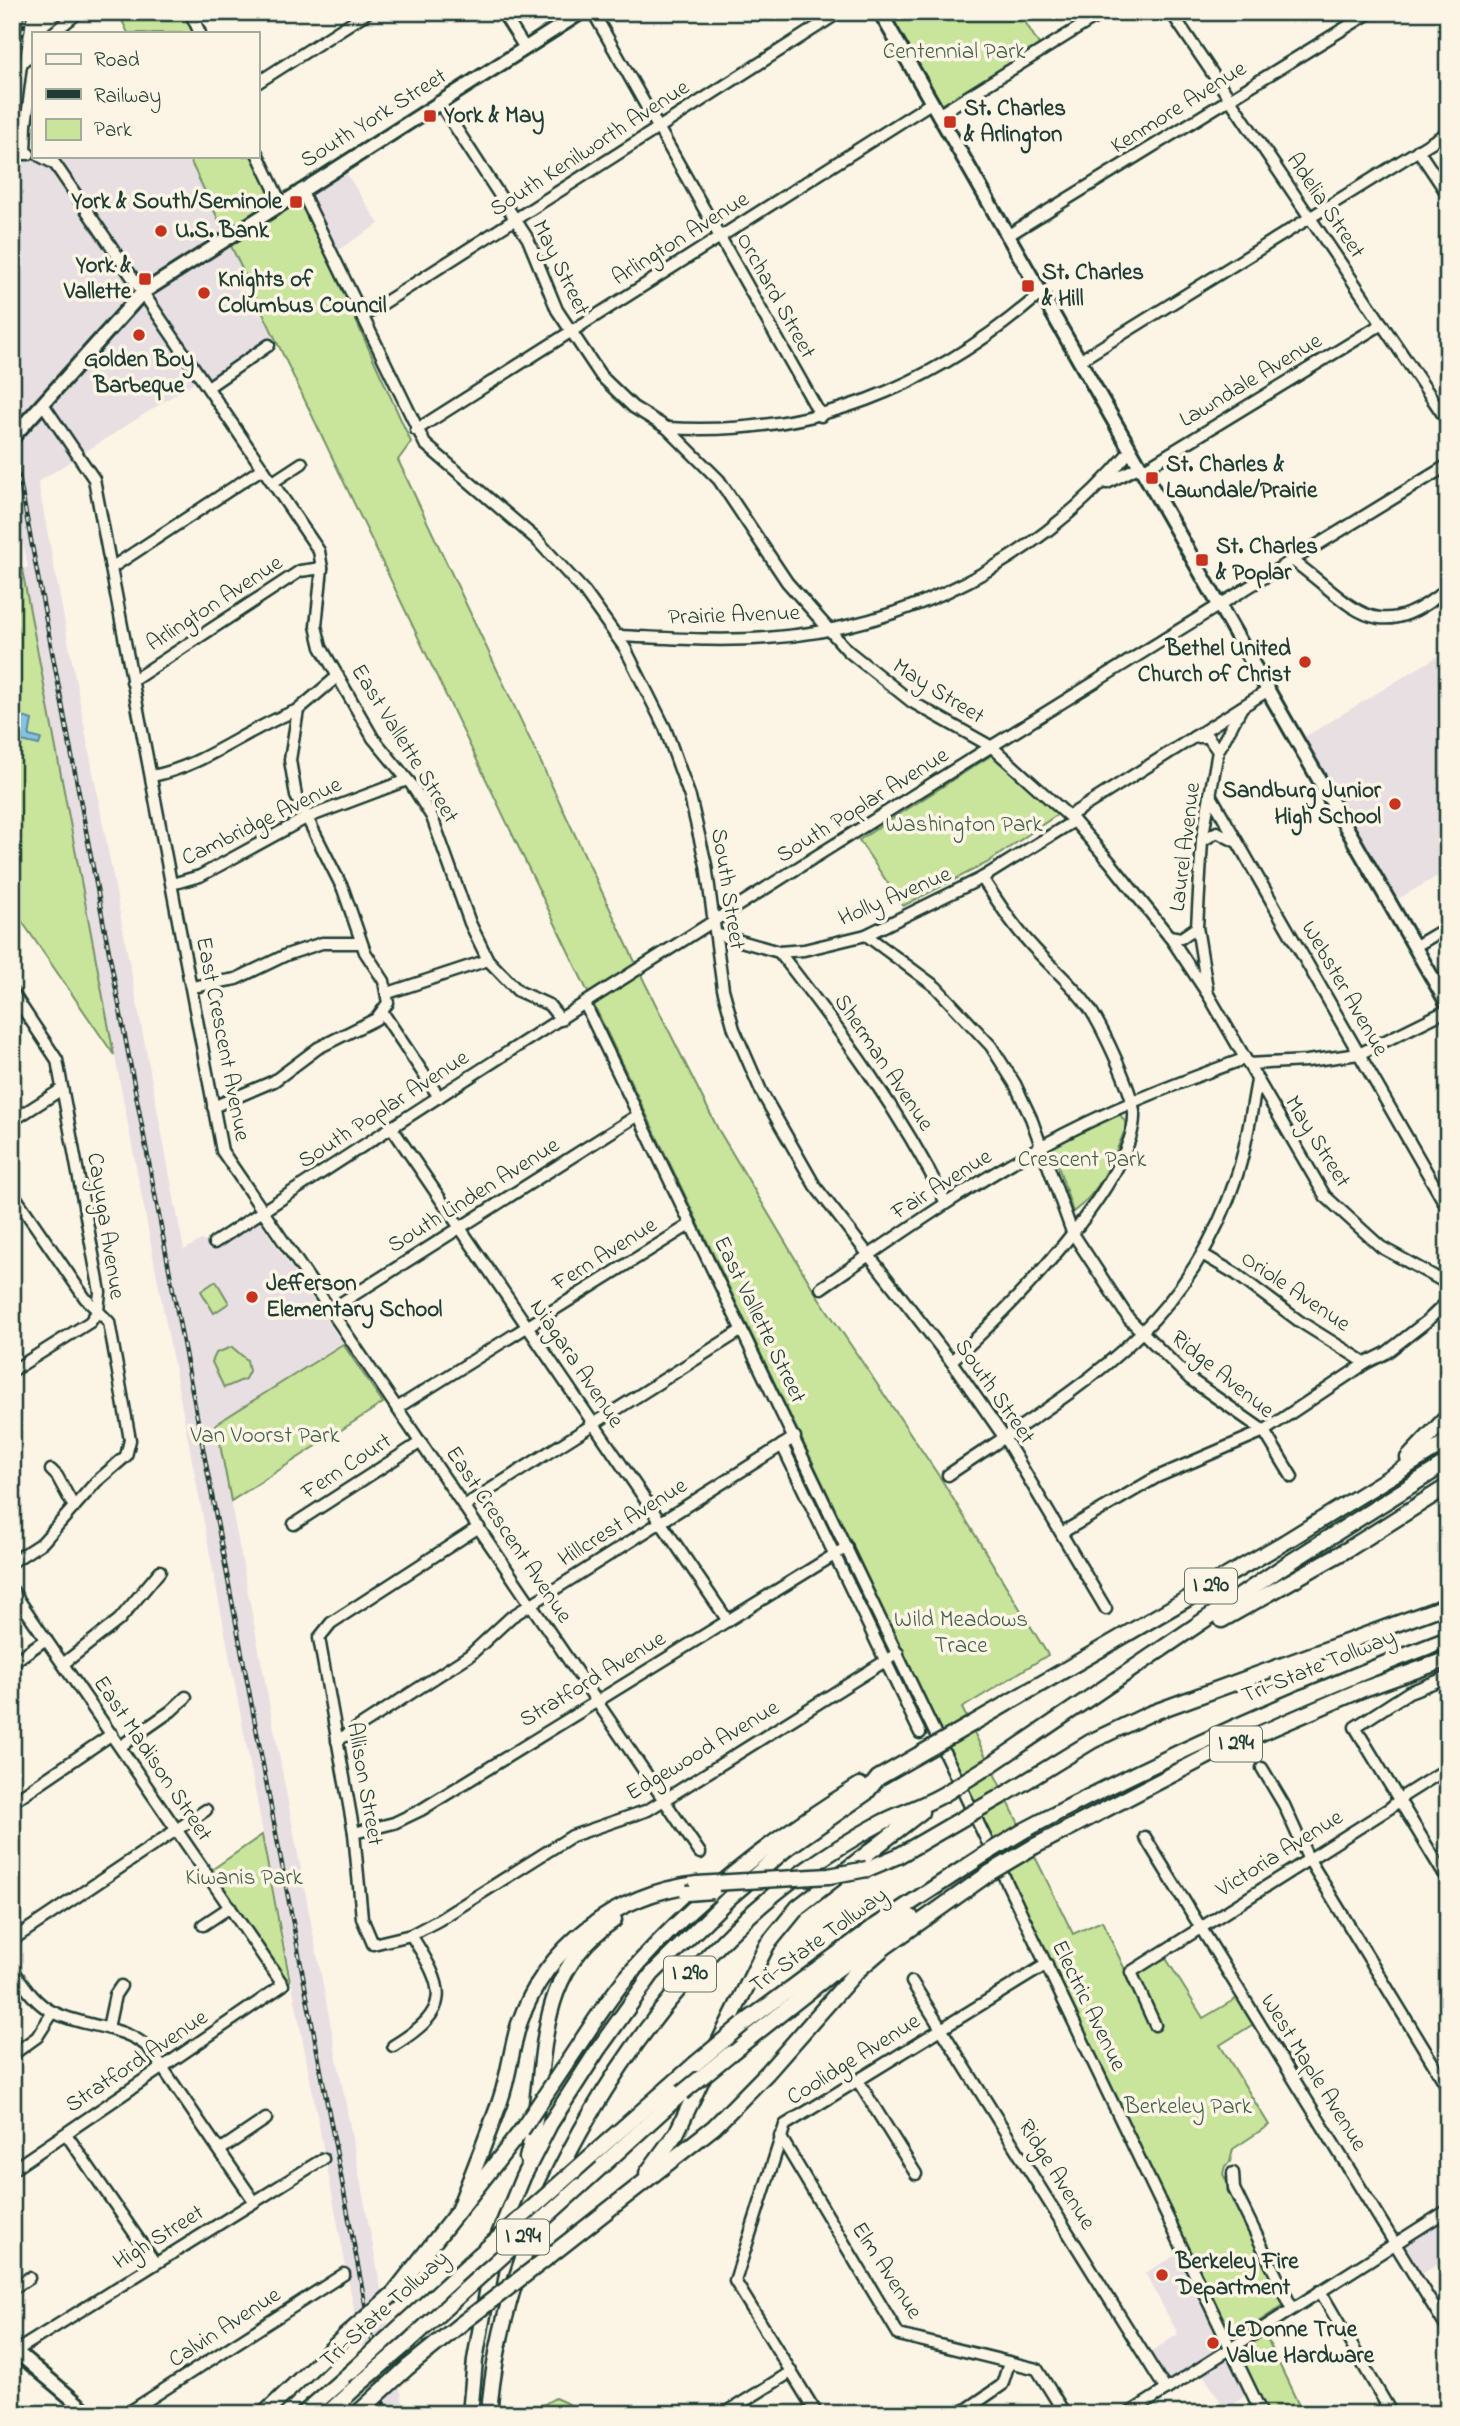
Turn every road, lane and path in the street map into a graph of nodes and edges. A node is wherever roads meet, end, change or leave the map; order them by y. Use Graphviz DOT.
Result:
graph roads {
  1 [pos="79,12"];
  2 [pos="190,12"];
  3 [pos="368,12"];
  4 [pos="502,12"];
  5 [pos="582,12"];
  6 [pos="593,12"];
  7 [pos="840,12"];
  8 [pos="880,12"];
  9 [pos="1104,12"];
  10 [pos="1171,12"];
  11 [pos="1371,12"];
  12 [pos="54,32"];
  13 [pos="200,32"];
  14 [pos="525,48"];
  15 [pos="259,82"];
  16 [pos="32,96"];
  17 [pos="1230,99"];
  18 [pos="439,102"];
  19 [pos="931,103"];
  20 [pos="938,115"];
  21 [pos="31,124"];
  22 [pos="658,128"];
  23 [pos="1448,132"];
  24 [pos="1418,150"];
  25 [pos="12,152"];
  26 [pos="29,154"];
  27 [pos="259,157"];
  28 [pos="44,158"];
  29 [pos="301,190"];
  30 [pos="1448,195"];
  31 [pos="281,203"];
  32 [pos="1309,216"];
  33 [pos="516,219"];
  34 [pos="1007,236"];
  35 [pos="720,237"];
  36 [pos="142,293"];
  37 [pos="1040,294"];
  38 [pos="362,317"];
  39 [pos="1382,324"];
  40 [pos="570,333"];
  41 [pos="268,345"];
  42 [pos="1079,361"];
  43 [pos="208,387"];
  44 [pos="43,404"];
  45 [pos="821,415"];
  46 [pos="1448,422"];
  47 [pos="667,428"];
  48 [pos="416,430"];
  49 [pos="12,438"];
  50 [pos="1130,451"];
  51 [pos="302,463"];
  52 [pos="1448,465"];
  53 [pos="263,468"];
  54 [pos="1140,469"];
  55 [pos="273,482"];
  56 [pos="1100,487"];
  57 [pos="1292,560"];
  58 [pos="111,568"];
  59 [pos="322,568"];
  60 [pos="1448,587"];
  61 [pos="1217,606"];
  62 [pos="829,630"];
  63 [pos="618,636"];
  64 [pos="338,676"];
  65 [pos="132,681"];
  66 [pos="1267,691"];
  67 [pos="1242,707"];
  68 [pos="298,710"];
  69 [pos="1192,738"];
  70 [pos="992,747"];
  71 [pos="1218,751"];
  72 [pos="152,776"];
  73 [pos="407,780"];
  74 [pos="1210,794"];
  75 [pos="306,818"];
  76 [pos="1071,819"];
  77 [pos="1202,841"];
  78 [pos="1238,844"];
  79 [pos="982,878"];
  80 [pos="172,884"];
  81 [pos="713,923"];
  82 [pos="1197,927"];
  83 [pos="1448,927"];
  84 [pos="716,934"];
  85 [pos="866,935"];
  86 [pos="1169,936"];
  87 [pos="361,943"];
  88 [pos="1414,947"];
  89 [pos="779,952"];
  90 [pos="488,960"];
  91 [pos="192,987"];
  92 [pos="12,992"];
  93 [pos="388,993"];
  94 [pos="1209,996"];
  95 [pos="585,1004"];
  96 [pos="1448,1007"];
  97 [pos="383,1013"];
  98 [pos="561,1020"];
  99 [pos="1359,1054"];
  100 [pos="1246,1062"];
  101 [pos="1257,1081"];
  102 [pos="62,1089"];
  103 [pos="439,1097"];
  104 [pos="1132,1102"];
  105 [pos="213,1107"];
  106 [pos="638,1115"];
  107 [pos="12,1121"];
  108 [pos="391,1128"];
  109 [pos="1042,1146"];
  110 [pos="12,1192"];
  111 [pos="946,1203"];
  112 [pos="1446,1207"];
  113 [pos="263,1211"];
  114 [pos="691,1224"];
  115 [pos="460,1228"];
  116 [pos="1072,1232"];
  117 [pos="214,1242"];
  118 [pos="1202,1254"];
  119 [pos="868,1256"];
  120 [pos="1448,1284"];
  121 [pos="821,1288"];
  122 [pos="1448,1301"];
  123 [pos="330,1310"];
  124 [pos="98,1311"];
  125 [pos="527,1326"];
  126 [pos="742,1330"];
  127 [pos="1143,1334"];
  128 [pos="951,1361"];
  129 [pos="1366,1363"];
  130 [pos="12,1371"];
  131 [pos="397,1408"];
  132 [pos="1448,1416"];
  133 [pos="594,1424"];
  134 [pos="1264,1431"];
  135 [pos="794,1437"];
  136 [pos="1004,1437"];
  137 [pos="1448,1441"];
  138 [pos="421,1442"];
  139 [pos="782,1446"];
  140 [pos="1448,1462"];
  141 [pos="51,1470"];
  142 [pos="948,1475"];
  143 [pos="1292,1477"];
  144 [pos="1448,1486"];
  145 [pos="1448,1496"];
  146 [pos="1356,1498"];
  147 [pos="464,1506"];
  148 [pos="74,1507"];
  149 [pos="661,1522"];
  150 [pos="294,1524"];
  151 [pos="479,1527"];
  152 [pos="1063,1532"];
  153 [pos="847,1546"];
  154 [pos="1350,1548"];
  155 [pos="834,1554"];
  156 [pos="12,1562"];
  157 [pos="160,1571"];
  158 [pos="12,1590"];
  159 [pos="531,1604"];
  160 [pos="1448,1605"];
  161 [pos="1106,1609"];
  162 [pos="728,1621"];
  163 [pos="1191,1632"];
  164 [pos="46,1639"];
  165 [pos="1448,1639"];
  166 [pos="898,1653"];
  167 [pos="1448,1658"];
  168 [pos="886,1661"];
  169 [pos="12,1662"];
  170 [pos="63,1664"];
  171 [pos="1448,1677"];
  172 [pos="186,1697"];
  173 [pos="598,1702"];
  174 [pos="920,1733"];
  175 [pos="112,1734"];
  176 [pos="337,1741"];
  177 [pos="121,1746"];
  178 [pos="1262,1768"];
  179 [pos="1448,1768"];
  180 [pos="878,1779"];
  181 [pos="949,1791"];
  182 [pos="664,1800"];
  183 [pos="12,1802"];
  184 [pos="1399,1802"];
  185 [pos="206,1810"];
  186 [pos="177,1829"];
  187 [pos="354,1833"];
  188 [pos="1145,1837"];
  189 [pos="700,1853"];
  190 [pos="1308,1858"];
  191 [pos="991,1871"];
  192 [pos="1446,1875"];
  193 [pos="692,1889"];
  194 [pos="230,1908"];
  195 [pos="203,1925"];
  196 [pos="1201,1928"];
  197 [pos="411,1935"];
  198 [pos="12,1940"];
  199 [pos="373,1944"];
  200 [pos="1047,1964"];
  201 [pos="12,1968"];
  202 [pos="912,1982"];
  203 [pos="283,1985"];
  204 [pos="121,1986"];
  205 [pos="53,2012"];
  206 [pos="1156,2025"];
  207 [pos="108,2028"];
  208 [pos="943,2028"];
  209 [pos="393,2046"];
  210 [pos="12,2055"];
  211 [pos="163,2067"];
  212 [pos="858,2081"];
  213 [pos="1448,2088"];
  214 [pos="266,2119"];
  215 [pos="66,2134"];
  216 [pos="780,2136"];
  217 [pos="220,2150"];
  218 [pos="323,2159"];
  219 [pos="12,2170"];
  220 [pos="1233,2173"];
  221 [pos="916,2174"];
  222 [pos="523,2176"];
  223 [pos="254,2201"];
  224 [pos="1448,2210"];
  225 [pos="458,2211"];
  226 [pos="607,2214"];
  227 [pos="1395,2244"];
  228 [pos="155,2263"];
  229 [pos="344,2274"];
  230 [pos="29,2278"];
  231 [pos="12,2289"];
  232 [pos="1320,2291"];
  233 [pos="1292,2308"];
  234 [pos="1448,2330"];
  235 [pos="1230,2349"];
  236 [pos="14,2350"];
  237 [pos="1009,2363"];
  238 [pos="791,2372"];
  239 [pos="1166,2390"];
  240 [pos="358,2413"];
  241 [pos="1131,2413"];
  242 [pos="90,2414"];
  243 [pos="126,2414"];
  244 [pos="264,2414"];
  245 [pos="303,2414"];
  246 [pos="327,2414"];
  247 [pos="470,2414"];
  248 [pos="489,2414"];
  249 [pos="724,2414"];
  250 [pos="817,2414"];
  251 [pos="960,2414"];
  252 [pos="1065,2414"];
  253 [pos="1262,2414"];
  254 [pos="1392,2414"];
  1 -- 12 [label="street"];
  2 -- 13 [label="street"];
  3 -- 15 [label="street"];
  4 -- 14 [label="street"];
  5 -- 14 [label="main road, South York Street"];
  6 -- 22 [label="street, Orchard Street"];
  7 -- 22 [label="street, South Kenilworth Avenue"];
  8 -- 19 [label="main road"];
  9 -- 20 [label="street"];
  10 -- 17 [label="street, Adelia Street"];
  11 -- 17 [label="street, Kenmore Avenue"];
  14 -- 18 [label="main road, South York Street"];
  16 -- 21 [label="street"];
  17 -- 32 [label="street, Adelia Street"];
  17 -- 34 [label="street, Kenmore Avenue"];
  18 -- 29 [label="main road, South York Street"];
  18 -- 33 [label="street, May Street"];
  19 -- 20 [label="main road"];
  19 -- 35 [label="street, Arlington Avenue"];
  20 -- 34 [label="main road"];
  21 -- 26 [label="street"];
  22 -- 33 [label="street, South Kenilworth Avenue"];
  22 -- 35 [label="street, Orchard Street"];
  23 -- 24 [label="street"];
  24 -- 30 [label="street"];
  24 -- 32 [label="street"];
  25 -- 26 [label="street"];
  27 -- 31 [label="street"];
  28 -- 36 [label="street, East Vallette Street"];
  29 -- 31 [label="main road, South York Street"];
  29 -- 38 [label="street, South Street"];
  31 -- 36 [label="main road, South York Street"];
  32 -- 39 [label="street, Adelia Street"];
  32 -- 42 [label="street"];
  33 -- 38 [label="street, South Kenilworth Avenue"];
  33 -- 40 [label="street, May Street"];
  34 -- 37 [label="main road"];
  35 -- 40 [label="street, Arlington Avenue"];
  35 -- 45 [label="street, Orchard Street"];
  36 -- 43 [label="street, East Vallette Street"];
  36 -- 44 [label="main road, South York Street"];
  37 -- 42 [label="main road"];
  37 -- 45 [label="street"];
  38 -- 48 [label="street, South Street"];
  39 -- 46 [label="street, Adelia Street"];
  39 -- 54 [label="street, Lawndale Avenue"];
  40 -- 47 [label="street, May Street"];
  40 -- 48 [label="street, Arlington Avenue"];
  41 -- 43 [label="street"];
  42 -- 50 [label="main road"];
  43 -- 53 [label="street, East Vallette Street"];
  44 -- 49 [label="main road, South York Street"];
  44 -- 58 [label="street, East Crescent Avenue"];
  45 -- 47 [label="street"];
  47 -- 62 [label="street, May Street"];
  48 -- 63 [label="street, South Street"];
  50 -- 54 [label="main road"];
  50 -- 56 [label="street, Prairie Avenue"];
  51 -- 55 [label="street"];
  52 -- 57 [label="street, South Poplar Avenue"];
  53 -- 55 [label="street, East Vallette Street"];
  53 -- 58 [label="street"];
  54 -- 56 [label="street, Lawndale Avenue"];
  54 -- 61 [label="main road"];
  55 -- 59 [label="street, East Vallette Street"];
  56 -- 62 [label="street, Prairie Avenue"];
  57 -- 60 [label="street"];
  57 -- 61 [label="street, South Poplar Avenue"];
  58 -- 65 [label="street, East Crescent Avenue"];
  59 -- 64 [label="street, East Vallette Street"];
  59 -- 65 [label="street, Arlington Avenue"];
  61 -- 66 [label="main road"];
  61 -- 70 [label="street, South Poplar Avenue"];
  62 -- 63 [label="street, Prairie Avenue"];
  62 -- 70 [label="street, May Street"];
  63 -- 81 [label="street, South Street"];
  64 -- 68 [label="street"];
  64 -- 73 [label="street, East Vallette Street"];
  65 -- 72 [label="street, East Crescent Avenue"];
  66 -- 67 [label="street, Holly Avenue"];
  66 -- 88 [label="main road"];
  67 -- 69 [label="street, Holly Avenue"];
  67 -- 71 [label="street, Laurel Avenue"];
  68 -- 72 [label="street"];
  68 -- 75 [label="street"];
  69 -- 71 [label="street"];
  69 -- 76 [label="street, Holly Avenue"];
  70 -- 76 [label="street, May Street"];
  70 -- 81 [label="street, South Poplar Avenue"];
  71 -- 74 [label="street, Laurel Avenue"];
  72 -- 80 [label="street, East Crescent Avenue"];
  73 -- 75 [label="street, Cambridge Avenue"];
  73 -- 90 [label="street, East Vallette Street"];
  74 -- 77 [label="street, Laurel Avenue"];
  74 -- 78 [label="street, Webster Avenue"];
  75 -- 80 [label="street, Cambridge Avenue"];
  75 -- 87 [label="street"];
  76 -- 79 [label="street, Holly Avenue"];
  76 -- 86 [label="street, May Street"];
  77 -- 78 [label="street"];
  77 -- 82 [label="street, Laurel Avenue"];
  78 -- 99 [label="street, Webster Avenue"];
  79 -- 85 [label="street, Holly Avenue"];
  79 -- 104 [label="street"];
  80 -- 91 [label="street, East Crescent Avenue"];
  81 -- 84 [label="street, South Street"];
  81 -- 95 [label="street, South Poplar Avenue"];
  82 -- 86 [label="street"];
  82 -- 94 [label="street, Laurel Avenue"];
  83 -- 88 [label="street"];
  84 -- 89 [label="street, Holly Avenue"];
  84 -- 119 [label="street, South Street"];
  85 -- 89 [label="street, Holly Avenue"];
  85 -- 109 [label="street, Ridge Avenue"];
  86 -- 94 [label="street, May Street"];
  87 -- 91 [label="street"];
  87 -- 93 [label="street"];
  88 -- 96 [label="main road"];
  89 -- 111 [label="street, Sherman Avenue"];
  90 -- 93 [label="street"];
  90 -- 98 [label="street, East Vallette Street"];
  91 -- 105 [label="street, East Crescent Avenue"];
  92 -- 102 [label="street, Cayuga Avenue"];
  93 -- 97 [label="street"];
  94 -- 100 [label="street, May Street"];
  95 -- 98 [label="street, South Poplar Avenue"];
  95 -- 106 [label="street, East Vallette Street"];
  96 -- 99 [label="street, Fair Avenue"];
  97 -- 103 [label="street"];
  97 -- 105 [label="street"];
  98 -- 103 [label="street, South Poplar Avenue"];
  99 -- 100 [label="street, Fair Avenue"];
  99 -- 112 [label="street, Webster Avenue"];
  100 -- 101 [label="street, May Street"];
  100 -- 104 [label="street, Fair Avenue"];
  101 -- 118 [label="street"];
  101 -- 120 [label="street, May Street"];
  102 -- 107 [label="street"];
  102 -- 124 [label="street, Cayuga Avenue"];
  103 -- 108 [label="street, South Poplar Avenue"];
  104 -- 109 [label="street, Fair Avenue"];
  104 -- 116 [label="street"];
  105 -- 113 [label="street, East Crescent Avenue"];
  106 -- 114 [label="street, East Vallette Street"];
  106 -- 115 [label="street, South Linden Avenue"];
  108 -- 113 [label="street, South Poplar Avenue"];
  108 -- 115 [label="street, Niagara Avenue"];
  109 -- 111 [label="street, Fair Avenue"];
  109 -- 116 [label="street, Ridge Avenue"];
  110 -- 124 [label="street"];
  111 -- 119 [label="street, Fair Avenue"];
  113 -- 117 [label="street, South Poplar Avenue"];
  113 -- 123 [label="street, East Crescent Avenue"];
  114 -- 125 [label="street, Fern Avenue"];
  114 -- 126 [label="street, East Vallette Street"];
  115 -- 123 [label="street, South Linden Avenue"];
  115 -- 125 [label="street, Niagara Avenue"];
  116 -- 127 [label="street, Ridge Avenue"];
  116 -- 128 [label="street"];
  118 -- 127 [label="street"];
  118 -- 129 [label="street, Oriole Avenue"];
  119 -- 121 [label="street, Fair Avenue"];
  119 -- 128 [label="street, South Street"];
  122 -- 129 [label="street"];
  123 -- 131 [label="street, East Crescent Avenue"];
  124 -- 130 [label="street"];
  124 -- 148 [label="street, Cayuga Avenue"];
  125 -- 131 [label="street, Fern Avenue"];
  125 -- 133 [label="street, Niagara Avenue"];
  126 -- 133 [label="street"];
  126 -- 135 [label="street, East Vallette Street"];
  127 -- 134 [label="street, Ridge Avenue"];
  127 -- 136 [label="street"];
  128 -- 136 [label="street, South Street"];
  129 -- 134 [label="street"];
  131 -- 138 [label="street, East Crescent Avenue"];
  132 -- 146 [label="highway"];
  133 -- 147 [label="street"];
  133 -- 149 [label="street, Niagara Avenue"];
  134 -- 143 [label="street, Ridge Avenue"];
  134 -- 152 [label="street"];
  135 -- 139 [label="street, Hillcrest Avenue"];
  135 -- 153 [label="street, East Vallette Street"];
  136 -- 142 [label="street"];
  136 -- 152 [label="street, South Street"];
  137 -- 146 [label="highway, I 290"];
  138 -- 147 [label="street, East Crescent Avenue"];
  138 -- 150 [label="street, Fern Court"];
  139 -- 149 [label="street, Hillcrest Avenue"];
  139 -- 155 [label="street"];
  140 -- 163 [label="highway, I 290"];
  141 -- 148 [label="street"];
  144 -- 154 [label="highway"];
  145 -- 154 [label="highway"];
  146 -- 180 [label="highway, I 290, bridge"];
  147 -- 151 [label="street, East Crescent Avenue"];
  148 -- 156 [label="street, Cayuga Avenue"];
  149 -- 159 [label="street, Hillcrest Avenue"];
  149 -- 162 [label="street, Niagara Avenue"];
  151 -- 159 [label="street, East Crescent Avenue"];
  151 -- 176 [label="street, Allison Street"];
  152 -- 161 [label="street, South Street"];
  153 -- 155 [label="street, Stratford Avenue"];
  153 -- 166 [label="street, East Vallette Street"];
  154 -- 163 [label="highway"];
  155 -- 162 [label="street, Stratford Avenue"];
  155 -- 168 [label="street"];
  157 -- 170 [label="street"];
  158 -- 164 [label="street, East Madison Street"];
  159 -- 173 [label="street, East Crescent Avenue"];
  159 -- 176 [label="street, Hillcrest Avenue"];
  160 -- 193 [label="highway, bridge"];
  162 -- 173 [label="street, Stratford Avenue"];
  163 -- 181 [label="highway, I 290, bridge"];
  164 -- 169 [label="street"];
  164 -- 170 [label="street, East Madison Street"];
  165 -- 245 [label="highway, Tri-State Tollway / I 294, bridge"];
  166 -- 168 [label="street, Edgewood Avenue"];
  166 -- 200 [label="street, Electric Avenue"];
  167 -- 191 [label="highway, Tri-State Tollway / I 294, bridge"];
  168 -- 174 [label="street"];
  168 -- 182 [label="street, Edgewood Avenue"];
  170 -- 175 [label="street, East Madison Street"];
  171 -- 184 [label="street"];
  172 -- 177 [label="street"];
  173 -- 182 [label="street, East Crescent Avenue"];
  173 -- 187 [label="street, Stratford Avenue"];
  175 -- 177 [label="street, East Madison Street"];
  175 -- 183 [label="street"];
  176 -- 187 [label="street, Allison Street"];
  177 -- 186 [label="street, East Madison Street"];
  178 -- 190 [label="street"];
  179 -- 184 [label="street, Victoria Avenue"];
  180 -- 222 [label="highway, I 290"];
  180 -- 225 [label="highway, bridge"];
  181 -- 226 [label="highway"];
  181 -- 248 [label="highway, I 290"];
  182 -- 189 [label="street, East Crescent Avenue"];
  182 -- 197 [label="street, Edgewood Avenue"];
  184 -- 190 [label="street, Victoria Avenue"];
  184 -- 192 [label="street"];
  185 -- 186 [label="street"];
  186 -- 194 [label="street, East Madison Street"];
  186 -- 198 [label="street"];
  187 -- 199 [label="street, Allison Street"];
  188 -- 196 [label="street, West Maple Avenue"];
  190 -- 196 [label="street, Victoria Avenue"];
  190 -- 213 [label="street"];
  191 -- 226 [label="highway"];
  191 -- 246 [label="highway, Tri-State Tollway / I 294, bridge"];
  193 -- 222 [label="highway"];
  193 -- 225 [label="highway"];
  194 -- 195 [label="street"];
  194 -- 203 [label="street, East Madison Street"];
  196 -- 206 [label="street, Victoria Avenue"];
  196 -- 227 [label="street, West Maple Avenue"];
  197 -- 199 [label="street, Edgewood Avenue"];
  197 -- 209 [label="street"];
  200 -- 208 [label="street, Coolidge Avenue"];
  200 -- 235 [label="street, Electric Avenue"];
  201 -- 205 [label="street"];
  202 -- 208 [label="street, Ridge Avenue"];
  203 -- 211 [label="street, Stratford Avenue"];
  204 -- 207 [label="street"];
  205 -- 207 [label="street"];
  205 -- 210 [label="street"];
  207 -- 211 [label="street"];
  208 -- 212 [label="street, Coolidge Avenue"];
  208 -- 239 [label="street, Ridge Avenue"];
  211 -- 215 [label="street, Stratford Avenue"];
  211 -- 217 [label="street"];
  212 -- 216 [label="street, Coolidge Avenue"];
  212 -- 221 [label="street"];
  214 -- 217 [label="street"];
  215 -- 219 [label="street, Stratford Avenue"];
  215 -- 228 [label="street"];
  216 -- 237 [label="street, Elm Avenue"];
  216 -- 238 [label="street, Coolidge Avenue"];
  217 -- 223 [label="street"];
  218 -- 223 [label="street, High Street"];
  220 -- 233 [label="street"];
  222 -- 247 [label="highway, I 290"];
  223 -- 228 [label="street, High Street"];
  224 -- 227 [label="street"];
  225 -- 244 [label="highway, bridge"];
  226 -- 240 [label="highway, bridge"];
  227 -- 232 [label="street"];
  227 -- 234 [label="street, West Maple Avenue"];
  228 -- 236 [label="street, High Street"];
  229 -- 243 [label="street, Calvin Avenue"];
  230 -- 231 [label="street"];
  232 -- 233 [label="street"];
  232 -- 254 [label="street"];
  233 -- 235 [label="street"];
  235 -- 239 [label="street"];
  235 -- 253 [label="street, Electric Avenue"];
  236 -- 242 [label="main road"];
  237 -- 251 [label="street"];
  237 -- 252 [label="street, Elm Avenue"];
  238 -- 249 [label="street"];
  238 -- 250 [label="street"];
  239 -- 241 [label="street"];
}
